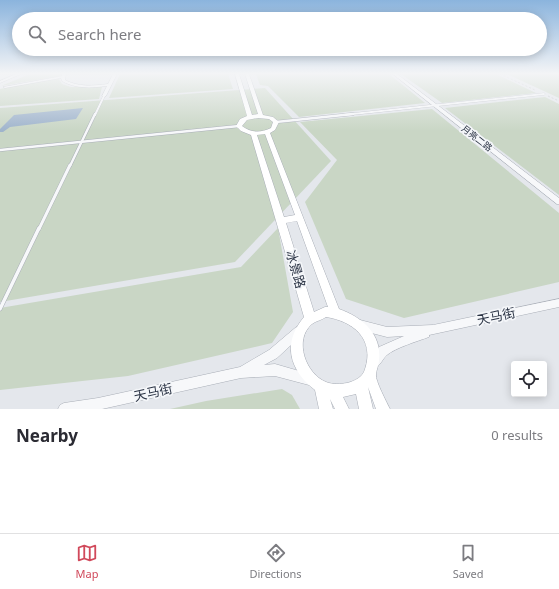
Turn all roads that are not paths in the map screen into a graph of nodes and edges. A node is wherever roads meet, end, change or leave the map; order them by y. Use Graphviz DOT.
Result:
graph roads {
  1 [pos="106,93"];
  2 [pos="243,93"];
  3 [pos="254,93"];
  4 [pos="419,93"];
  5 [pos="544,94"];
  6 [pos="104,96"];
  7 [pos="434,105"];
  8 [pos="261,116"];
  9 [pos="250,117"];
  10 [pos="276,122"];
  11 [pos="239,126"];
  12 [pos="267,132"];
  13 [pos="254,134"];
  14 [pos="84,141"];
  15 [pos="0,150"];
  16 [pos="559,202"];
  17 [pos="300,217"];
  18 [pos="282,220"];
  19 [pos="559,303"];
  20 [pos="0,309"];
  21 [pos="335,312"];
  22 [pos="310,318"];
  23 [pos="360,325"];
  24 [pos="433,330"];
  25 [pos="299,331"];
  26 [pos="374,362"];
  27 [pos="241,372"];
  28 [pos="369,375"];
  29 [pos="309,379"];
  30 [pos="360,386"];
  31 [pos="321,387"];
  32 [pos="334,392"];
  33 [pos="64,409"];
  34 [pos="326,409"];
  35 [pos="342,409"];
  36 [pos="366,409"];
  37 [pos="383,409"];
  1 -- 6 [label="street"];
  2 -- 9 [label="main road"];
  3 -- 8 [label="main road"];
  4 -- 7 [label="street, 月亮二路"];
  5 -- 7 [label="lane"];
  6 -- 14 [label="lane"];
  7 -- 10 [label="lane"];
  7 -- 16 [label="street, 月亮二路"];
  8 -- 9 [label="main road"];
  8 -- 10 [label="main road"];
  9 -- 11 [label="main road"];
  10 -- 12 [label="main road"];
  11 -- 13 [label="main road"];
  11 -- 14 [label="lane"];
  12 -- 13 [label="main road"];
  12 -- 17 [label="main road, 冰景路"];
  13 -- 18 [label="main road, 冰景路"];
  14 -- 15 [label="lane"];
  14 -- 20 [label="lane"];
  17 -- 18 [label="main road"];
  17 -- 21 [label="main road, 冰景路"];
  18 -- 22 [label="main road, 冰景路"];
  19 -- 24 [label="street, 天马街"];
  21 -- 22 [label="main road"];
  21 -- 23 [label="main road"];
  22 -- 25 [label="main road"];
  23 -- 24 [label="street"];
  23 -- 26 [label="main road"];
  24 -- 26 [label="street"];
  25 -- 27 [label="street"];
  25 -- 29 [label="main road"];
  26 -- 28 [label="main road"];
  27 -- 29 [label="street"];
  27 -- 33 [label="street, 天马街"];
  28 -- 30 [label="main road"];
  28 -- 37 [label="main road"];
  29 -- 31 [label="main road"];
  30 -- 32 [label="main road"];
  30 -- 36 [label="main road"];
  31 -- 32 [label="main road"];
  31 -- 34 [label="main road"];
  32 -- 35 [label="main road"];
}
